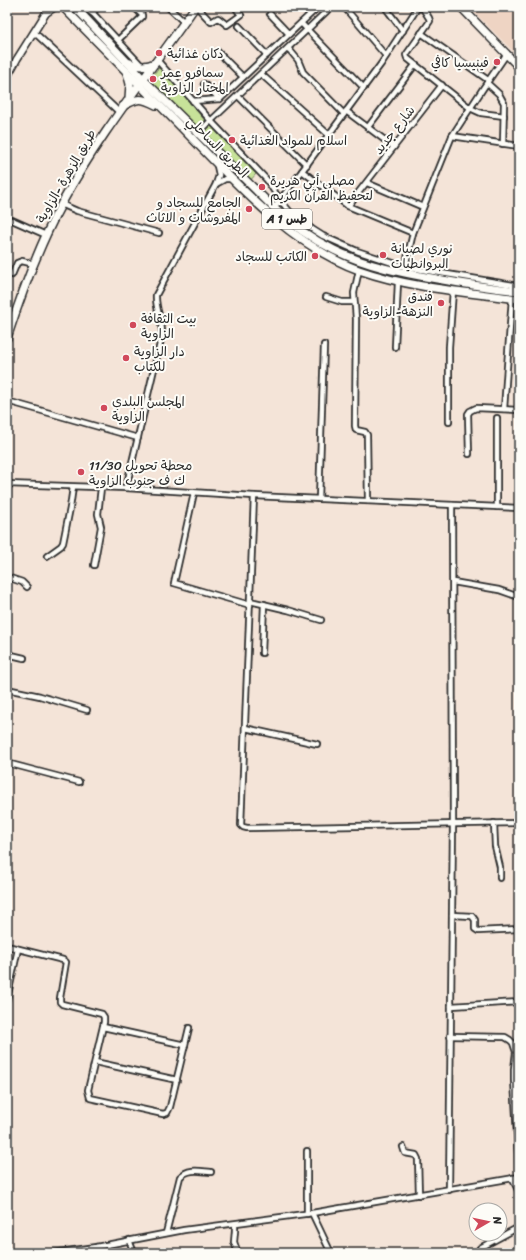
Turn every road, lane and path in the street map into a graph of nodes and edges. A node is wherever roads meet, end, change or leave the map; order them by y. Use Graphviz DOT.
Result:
graph roads {
  1 [pos="55,7"];
  2 [pos="63,7"];
  3 [pos="74,7"];
  4 [pos="87,7"];
  5 [pos="98,7"];
  6 [pos="134,7"];
  7 [pos="168,7"];
  8 [pos="196,7"];
  9 [pos="235,7"];
  10 [pos="304,7"];
  11 [pos="318,7"];
  12 [pos="331,7"];
  13 [pos="344,7"];
  14 [pos="385,7"];
  15 [pos="418,7"];
  16 [pos="422,7"];
  17 [pos="465,9"];
  18 [pos="47,10"];
  19 [pos="92,13"];
  20 [pos="270,14"];
  21 [pos="310,14"];
  22 [pos="184,22"];
  23 [pos="301,23"];
  24 [pos="239,26"];
  25 [pos="307,29"];
  26 [pos="403,30"];
  27 [pos="34,32"];
  28 [pos="421,33"];
  29 [pos="289,34"];
  30 [pos="118,40"];
  31 [pos="288,48"];
  32 [pos="218,52"];
  33 [pos="267,55"];
  34 [pos="506,55"];
  35 [pos="386,56"];
  36 [pos="156,61"];
  37 [pos="127,62"];
  38 [pos="415,65"];
  39 [pos="142,66"];
  40 [pos="519,67"];
  41 [pos="126,71"];
  42 [pos="260,74"];
  43 [pos="7,77"];
  44 [pos="243,77"];
  45 [pos="141,82"];
  46 [pos="488,82"];
  47 [pos="204,84"];
  48 [pos="442,85"];
  49 [pos="364,88"];
  50 [pos="238,96"];
  51 [pos="129,98"];
  52 [pos="220,99"];
  53 [pos="192,101"];
  54 [pos="470,108"];
  55 [pos="121,109"];
  56 [pos="163,109"];
  57 [pos="345,112"];
  58 [pos="504,116"];
  59 [pos="211,121"];
  60 [pos="368,127"];
  61 [pos="198,133"];
  62 [pos="329,135"];
  63 [pos="452,136"];
  64 [pos="503,144"];
  65 [pos="519,146"];
  66 [pos="394,147"];
  67 [pos="216,163"];
  68 [pos="307,165"];
  69 [pos="302,171"];
  70 [pos="233,179"];
  71 [pos="367,183"];
  72 [pos="216,184"];
  73 [pos="280,200"];
  74 [pos="61,204"];
  75 [pos="348,206"];
  76 [pos="274,208"];
  77 [pos="423,208"];
  78 [pos="12,220"];
  79 [pos="159,233"];
  80 [pos="413,233"];
  81 [pos="46,235"];
  82 [pos="34,264"];
  83 [pos="405,267"];
  84 [pos="359,270"];
  85 [pos="12,276"];
  86 [pos="398,282"];
  87 [pos="519,286"];
  88 [pos="453,290"];
  89 [pos="519,291"];
  90 [pos="326,297"];
  91 [pos="515,298"];
  92 [pos="354,302"];
  93 [pos="7,338"];
  94 [pos="324,345"];
  95 [pos="395,347"];
  96 [pos="7,401"];
  97 [pos="504,409"];
  98 [pos="519,410"];
  99 [pos="498,418"];
  100 [pos="449,422"];
  101 [pos="138,438"];
  102 [pos="469,454"];
  103 [pos="7,484"];
  104 [pos="73,487"];
  105 [pos="101,488"];
  106 [pos="126,488"];
  107 [pos="194,493"];
  108 [pos="254,496"];
  109 [pos="319,499"];
  110 [pos="368,501"];
  111 [pos="452,505"];
  112 [pos="497,507"];
  113 [pos="519,508"];
  114 [pos="46,556"];
  115 [pos="94,565"];
  116 [pos="7,577"];
  117 [pos="452,582"];
  118 [pos="27,587"];
  119 [pos="519,597"];
  120 [pos="250,603"];
  121 [pos="264,604"];
  122 [pos="321,620"];
  123 [pos="7,654"];
  124 [pos="262,654"];
  125 [pos="24,658"];
  126 [pos="7,689"];
  127 [pos="87,710"];
  128 [pos="245,728"];
  129 [pos="317,744"];
  130 [pos="7,764"];
  131 [pos="79,782"];
  132 [pos="494,823"];
  133 [pos="519,823"];
  134 [pos="453,824"];
  135 [pos="500,878"];
  136 [pos="452,915"];
  137 [pos="519,928"];
  138 [pos="7,946"];
  139 [pos="18,949"];
  140 [pos="7,999"];
  141 [pos="519,1002"];
  142 [pos="451,1006"];
  143 [pos="103,1027"];
  144 [pos="189,1028"];
  145 [pos="450,1036"];
  146 [pos="185,1045"];
  147 [pos="95,1062"];
  148 [pos="177,1080"];
  149 [pos="403,1148"];
  150 [pos="307,1151"];
  151 [pos="211,1172"];
  152 [pos="519,1172"];
  153 [pos="519,1177"];
  154 [pos="512,1178"];
  155 [pos="449,1190"];
  156 [pos="519,1192"];
  157 [pos="419,1195"];
  158 [pos="309,1213"];
  159 [pos="235,1224"];
  160 [pos="519,1227"];
  161 [pos="166,1233"];
  162 [pos="129,1240"];
  163 [pos="96,1247"];
  164 [pos="480,1248"];
  165 [pos="52,1253"];
  166 [pos="100,1253"];
  167 [pos="134,1253"];
  168 [pos="238,1253"];
  169 [pos="331,1253"];
  1 -- 18 [label="main road"];
  2 -- 41 [label="main road, الطريق الساحلي / A 1 طس"];
  3 -- 37 [label="main road, الطريق الساحلي / A 1 طس"];
  4 -- 19 [label="street"];
  5 -- 19 [label="street"];
  6 -- 30 [label="street"];
  7 -- 22 [label="street"];
  8 -- 9 [label="street"];
  8 -- 22 [label="main road, طريق الزهرة -الزاوية"];
  10 -- 21 [label="street"];
  11 -- 21 [label="street"];
  12 -- 25 [label="street"];
  13 -- 35 [label="street"];
  14 -- 26 [label="street"];
  15 -- 26 [label="street"];
  16 -- 28 [label="street"];
  17 -- 34 [label="main road"];
  18 -- 27 [label="main road"];
  19 -- 30 [label="street"];
  20 -- 29 [label="street"];
  21 -- 23 [label="street"];
  22 -- 36 [label="main road, طريق الزهرة -الزاوية"];
  23 -- 25 [label="street"];
  23 -- 29 [label="street"];
  24 -- 33 [label="street"];
  25 -- 31 [label="street"];
  25 -- 49 [label="street"];
  26 -- 35 [label="street"];
  27 -- 43 [label="main road"];
  27 -- 55 [label="street"];
  28 -- 38 [label="street"];
  28 -- 46 [label="street"];
  29 -- 33 [label="street"];
  30 -- 39 [label="street"];
  31 -- 42 [label="street"];
  31 -- 57 [label="street"];
  32 -- 44 [label="street"];
  33 -- 44 [label="street"];
  34 -- 40 [label="main road"];
  34 -- 46 [label="street"];
  35 -- 49 [label="street"];
  36 -- 39 [label="main road"];
  36 -- 45 [label="main road, طريق الزهرة -الزاوية"];
  36 -- 53 [label="street"];
  37 -- 39 [label="main road"];
  37 -- 45 [label="main road, الطريق الساحلي / A 1 طس"];
  38 -- 48 [label="street"];
  38 -- 60 [label="street"];
  41 -- 45 [label="main road, الطريق الساحلي / A 1 طس"];
  41 -- 51 [label="main road"];
  42 -- 50 [label="street"];
  42 -- 62 [label="street"];
  44 -- 52 [label="street"];
  45 -- 51 [label="main road, طريق الزهرة -الزاوية"];
  45 -- 56 [label="main road, الطريق الساحلي / A 1 طس"];
  45 -- 61 [label="main road, الطريق الساحلي / A 1 طس"];
  46 -- 54 [label="street"];
  46 -- 58 [label="street"];
  47 -- 52 [label="street"];
  48 -- 54 [label="street"];
  48 -- 66 [label="street, شارع جديد"];
  49 -- 57 [label="street"];
  50 -- 59 [label="street"];
  50 -- 68 [label="street"];
  51 -- 55 [label="main road, طريق الزهرة -الزاوية"];
  52 -- 53 [label="street"];
  53 -- 59 [label="street"];
  54 -- 58 [label="street"];
  54 -- 63 [label="street"];
  55 -- 56 [label="main road"];
  55 -- 74 [label="main road, طريق الزهرة -الزاوية"];
  56 -- 67 [label="main road, الطريق الساحلي / A 1 طس"];
  57 -- 60 [label="street"];
  57 -- 62 [label="street"];
  58 -- 64 [label="street"];
  59 -- 61 [label="street"];
  59 -- 73 [label="street"];
  60 -- 66 [label="street"];
  61 -- 76 [label="main road, الطريق الساحلي / A 1 طس"];
  62 -- 68 [label="street"];
  63 -- 64 [label="street"];
  63 -- 77 [label="street"];
  64 -- 65 [label="street"];
  66 -- 71 [label="street, شارع جديد"];
  67 -- 70 [label="main road, الطريق الساحلي / A 1 طس"];
  67 -- 72 [label="street"];
  68 -- 69 [label="street"];
  69 -- 73 [label="street"];
  69 -- 75 [label="street"];
  70 -- 72 [label="street"];
  70 -- 84 [label="main road, الطريق الساحلي / A 1 طس"];
  71 -- 75 [label="street, شارع جديد"];
  71 -- 77 [label="street"];
  72 -- 101 [label="street"];
  73 -- 76 [label="street"];
  73 -- 83 [label="street"];
  74 -- 79 [label="street"];
  74 -- 81 [label="main road, طريق الزهرة -الزاوية"];
  75 -- 80 [label="street"];
  76 -- 89 [label="main road, الطريق الساحلي / A 1 طس"];
  77 -- 80 [label="street"];
  78 -- 81 [label="street"];
  80 -- 83 [label="street"];
  81 -- 82 [label="main road, طريق الزهرة -الزاوية"];
  82 -- 85 [label="street"];
  82 -- 93 [label="main road, طريق الزهرة -الزاوية"];
  83 -- 87 [label="street"];
  84 -- 86 [label="main road, الطريق الساحلي / A 1 طس"];
  84 -- 92 [label="street"];
  86 -- 88 [label="main road, الطريق الساحلي / A 1 طس"];
  86 -- 95 [label="street"];
  88 -- 91 [label="main road, الطريق الساحلي / A 1 طس"];
  88 -- 100 [label="street"];
  90 -- 92 [label="street"];
  91 -- 97 [label="street"];
  92 -- 110 [label="street"];
  94 -- 109 [label="street"];
  96 -- 101 [label="street"];
  97 -- 98 [label="street"];
  97 -- 102 [label="street"];
  99 -- 112 [label="street"];
  101 -- 106 [label="street"];
  103 -- 104 [label="street"];
  104 -- 105 [label="street"];
  104 -- 114 [label="street"];
  105 -- 106 [label="street"];
  105 -- 115 [label="street"];
  106 -- 107 [label="street"];
  107 -- 108 [label="street"];
  107 -- 120 [label="street"];
  108 -- 109 [label="street"];
  108 -- 120 [label="street"];
  109 -- 110 [label="street"];
  110 -- 111 [label="street"];
  111 -- 112 [label="street"];
  111 -- 117 [label="street"];
  112 -- 113 [label="street"];
  116 -- 118 [label="street"];
  117 -- 119 [label="street"];
  117 -- 134 [label="street"];
  120 -- 121 [label="street"];
  120 -- 128 [label="street"];
  121 -- 122 [label="street"];
  121 -- 124 [label="street"];
  123 -- 125 [label="street"];
  126 -- 127 [label="street"];
  128 -- 129 [label="street"];
  128 -- 134 [label="street"];
  130 -- 131 [label="street"];
  132 -- 133 [label="street"];
  132 -- 134 [label="street"];
  132 -- 135 [label="street"];
  134 -- 136 [label="street"];
  136 -- 137 [label="street"];
  136 -- 142 [label="street"];
  138 -- 139 [label="street"];
  139 -- 140 [label="street"];
  139 -- 143 [label="street"];
  141 -- 142 [label="street"];
  142 -- 145 [label="street"];
  143 -- 146 [label="street"];
  143 -- 147 [label="street"];
  144 -- 146 [label="street"];
  145 -- 152 [label="street"];
  145 -- 155 [label="street"];
  146 -- 148 [label="street"];
  147 -- 148 [label="street"];
  147 -- 148 [label="street"];
  149 -- 157 [label="street"];
  150 -- 158 [label="street"];
  151 -- 161 [label="street"];
  153 -- 154 [label="street"];
  154 -- 155 [label="street"];
  154 -- 156 [label="street"];
  155 -- 157 [label="street"];
  157 -- 158 [label="street"];
  158 -- 159 [label="street"];
  158 -- 169 [label="street"];
  159 -- 161 [label="street"];
  159 -- 168 [label="street"];
  160 -- 164 [label="street"];
  161 -- 162 [label="street"];
  162 -- 163 [label="street"];
  162 -- 167 [label="street"];
  163 -- 165 [label="street"];
  163 -- 166 [label="street"];
}
